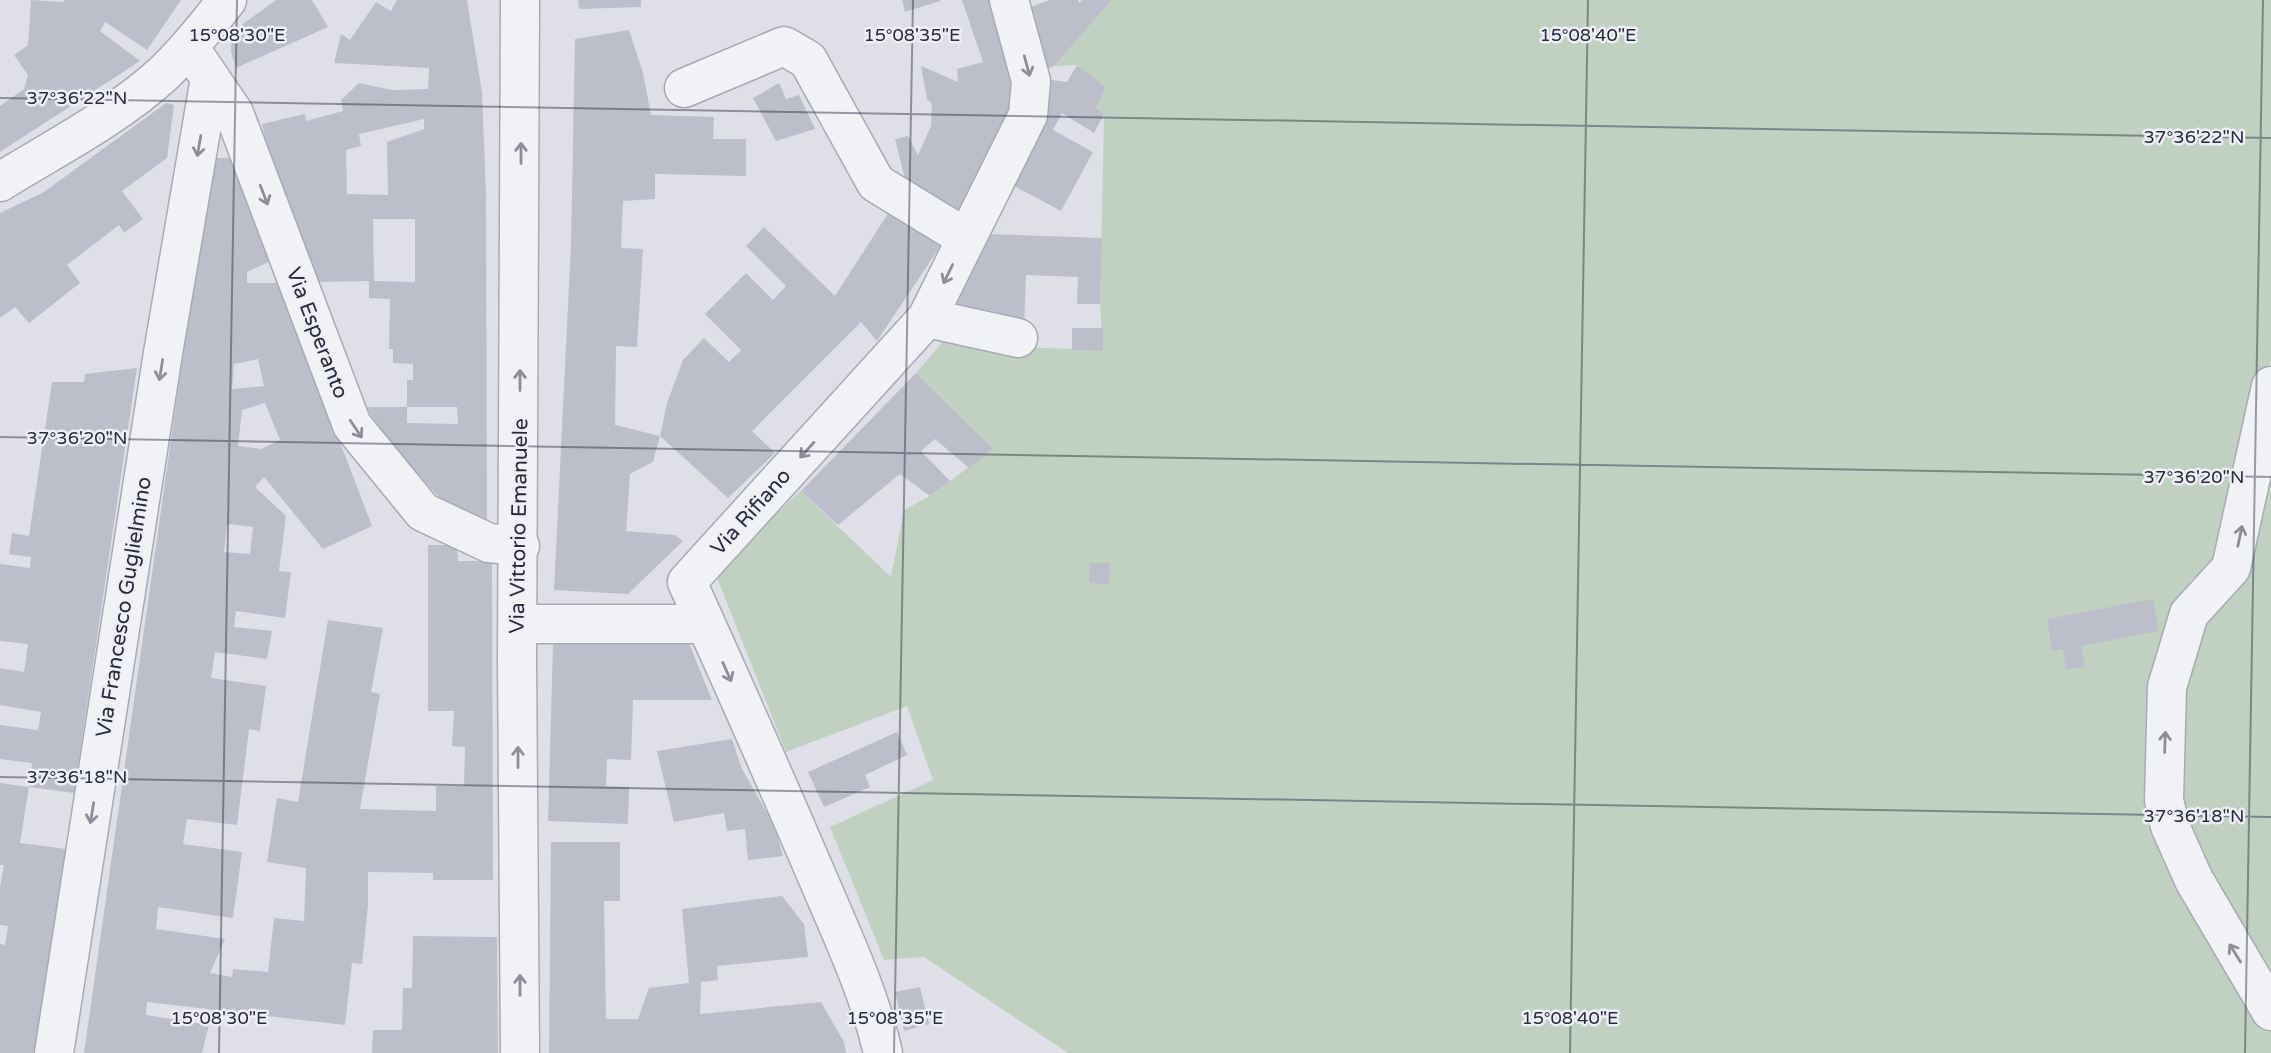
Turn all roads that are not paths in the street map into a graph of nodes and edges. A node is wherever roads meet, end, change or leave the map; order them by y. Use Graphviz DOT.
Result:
graph roads {
  1 [pos="227,0"];
  2 [pos="1009,0"];
  3 [pos="521,2"];
  4 [pos="189,47"];
  5 [pos="210,78"];
  6 [pos="684,88"];
  7 [pos="0,182"];
  8 [pos="965,238"];
  9 [pos="927,318"];
  10 [pos="1018,338"];
  11 [pos="2271,386"];
  12 [pos="520,547"];
  13 [pos="687,582"];
  14 [pos="518,624"];
  15 [pos="644,624"];
  16 [pos="705,624"];
  17 [pos="2271,1011"];
  18 [pos="54,1053"];
  19 [pos="520,1053"];
  20 [pos="883,1053"];
  1 -- 4 [label="street"];
  2 -- 8 [label="street, Via Rifiano, one-way"];
  12 -- 3 [label="street, Via Vittorio Emanuele, one-way"];
  4 -- 5 [label="street, Via Esperanto"];
  4 -- 7 [label="street"];
  5 -- 12 [label="street, Via Esperanto, one-way"];
  5 -- 18 [label="street, Via Francesco Guglielmino, one-way"];
  6 -- 8 [label="street"];
  8 -- 9 [label="street, Via Rifiano, one-way"];
  9 -- 10 [label="street"];
  9 -- 13 [label="street, Via Rifiano, one-way"];
  17 -- 11 [label="street, one-way"];
  12 -- 14 [label="street, Via Vittorio Emanuele"];
  13 -- 15 [label="street, Via Rifiano"];
  13 -- 16 [label="street"];
  14 -- 15 [label="street"];
  19 -- 14 [label="street, Via Vittorio Emanuele, one-way"];
  15 -- 16 [label="street"];
  16 -- 20 [label="street, one-way"];
}
